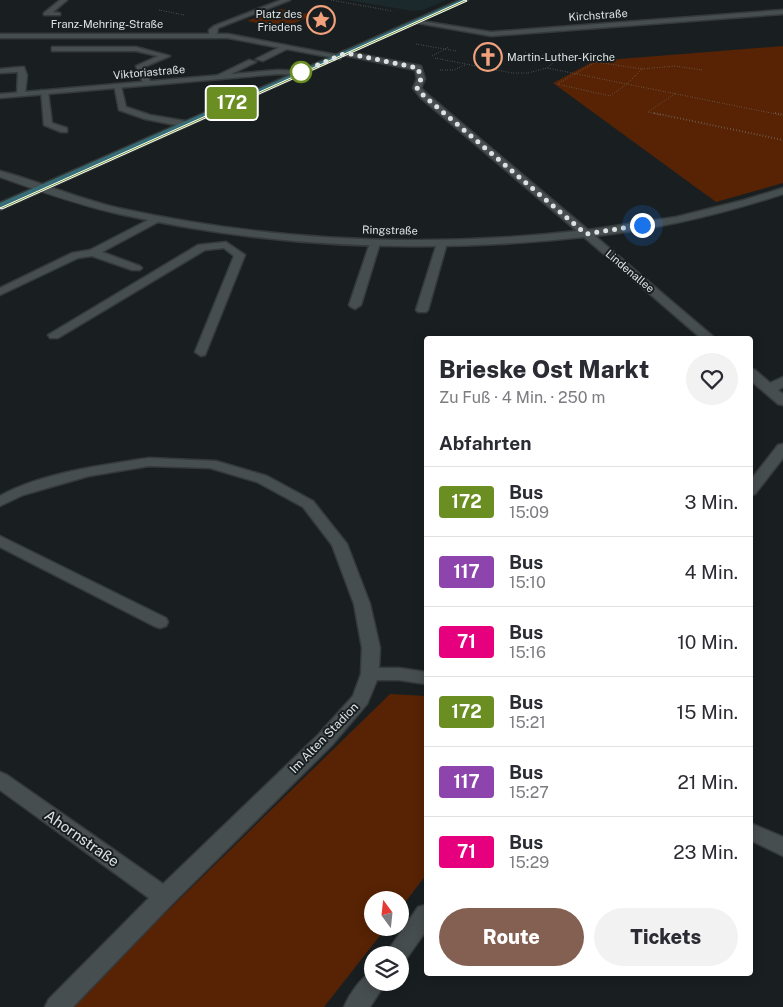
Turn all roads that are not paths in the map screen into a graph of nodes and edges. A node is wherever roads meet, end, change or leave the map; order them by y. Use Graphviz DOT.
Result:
graph roads {
  1 [pos="64,0"];
  2 [pos="287,0"];
  3 [pos="465,0"];
  4 [pos="783,12"];
  5 [pos="58,14"];
  6 [pos="415,22"];
  7 [pos="213,35"];
  8 [pos="0,36"];
  9 [pos="287,47"];
  10 [pos="55,49"];
  11 [pos="342,55"];
  12 [pos="0,70"];
  13 [pos="300,73"];
  14 [pos="218,77"];
  15 [pos="147,83"];
  16 [pos="117,86"];
  17 [pos="44,92"];
  18 [pos="21,94"];
  19 [pos="0,96"];
  20 [pos="185,124"];
  21 [pos="64,130"];
  22 [pos="0,174"];
  23 [pos="41,189"];
  24 [pos="783,191"];
  25 [pos="0,208"];
  26 [pos="154,220"];
  27 [pos="235,232"];
  28 [pos="586,234"];
  29 [pos="375,242"];
  30 [pos="442,243"];
  31 [pos="226,245"];
  32 [pos="93,253"];
  33 [pos="136,268"];
  34 [pos="0,292"];
  35 [pos="355,305"];
  36 [pos="422,310"];
  37 [pos="54,335"];
  38 [pos="706,336"];
  39 [pos="201,352"];
  40 [pos="753,376"];
  41 [pos="783,381"];
  42 [pos="770,390"];
  43 [pos="783,401"];
  44 [pos="783,448"];
  45 [pos="753,487"];
  46 [pos="0,502"];
  47 [pos="0,541"];
  48 [pos="160,622"];
  49 [pos="370,674"];
  50 [pos="424,678"];
  51 [pos="0,780"];
  52 [pos="753,832"];
  53 [pos="783,847"];
  54 [pos="164,897"];
  55 [pos="424,917"];
  56 [pos="403,946"];
  57 [pos="368,991"];
  58 [pos="57,1007"];
  59 [pos="356,1007"];
  1 -- 5 [label="street"];
  2 -- 7 [label="street"];
  3 -- 6 [label="main road"];
  4 -- 6 [label="street, Kirchstraße"];
  6 -- 11 [label="main road"];
  7 -- 8 [label="street, Franz-Mehring-Straße"];
  7 -- 9 [label="street"];
  9 -- 11 [label="street"];
  9 -- 14 [label="street"];
  10 -- 15 [label="street"];
  11 -- 13 [label="main road"];
  11 -- 28 [label="street, Lindenallee"];
  12 -- 18 [label="street"];
  13 -- 14 [label="street, Viktoriastraße"];
  13 -- 20 [label="main road"];
  14 -- 15 [label="street, Viktoriastraße"];
  15 -- 16 [label="street, Viktoriastraße"];
  16 -- 17 [label="street, Viktoriastraße"];
  16 -- 20 [label="street"];
  17 -- 18 [label="street, Viktoriastraße"];
  17 -- 21 [label="street"];
  18 -- 19 [label="street, Viktoriastraße"];
  20 -- 23 [label="main road"];
  22 -- 23 [label="street, Ringstraße"];
  23 -- 25 [label="main road"];
  23 -- 26 [label="street, Ringstraße"];
  24 -- 28 [label="street, Ringstraße"];
  26 -- 27 [label="street, Ringstraße"];
  26 -- 32 [label="street"];
  27 -- 29 [label="street, Ringstraße"];
  27 -- 31 [label="street"];
  28 -- 30 [label="street, Ringstraße"];
  28 -- 38 [label="street, Lindenallee"];
  29 -- 30 [label="street, Ringstraße"];
  29 -- 35 [label="street"];
  30 -- 36 [label="street"];
  31 -- 37 [label="street"];
  31 -- 39 [label="street"];
  32 -- 33 [label="street"];
  32 -- 34 [label="street"];
  40 -- 42 [label="street"];
  41 -- 42 [label="street"];
  42 -- 43 [label="street"];
  44 -- 45 [label="street"];
  46 -- 49 [label="street, Im Alten Stadion"];
  47 -- 48 [label="street"];
  49 -- 50 [label="street"];
  49 -- 54 [label="street, Im Alten Stadion"];
  51 -- 54 [label="street, Ahornstraße"];
  52 -- 53 [label="street"];
  54 -- 58 [label="street, Im Alten Stadion"];
  55 -- 56 [label="street"];
  57 -- 59 [label="street"];
}
